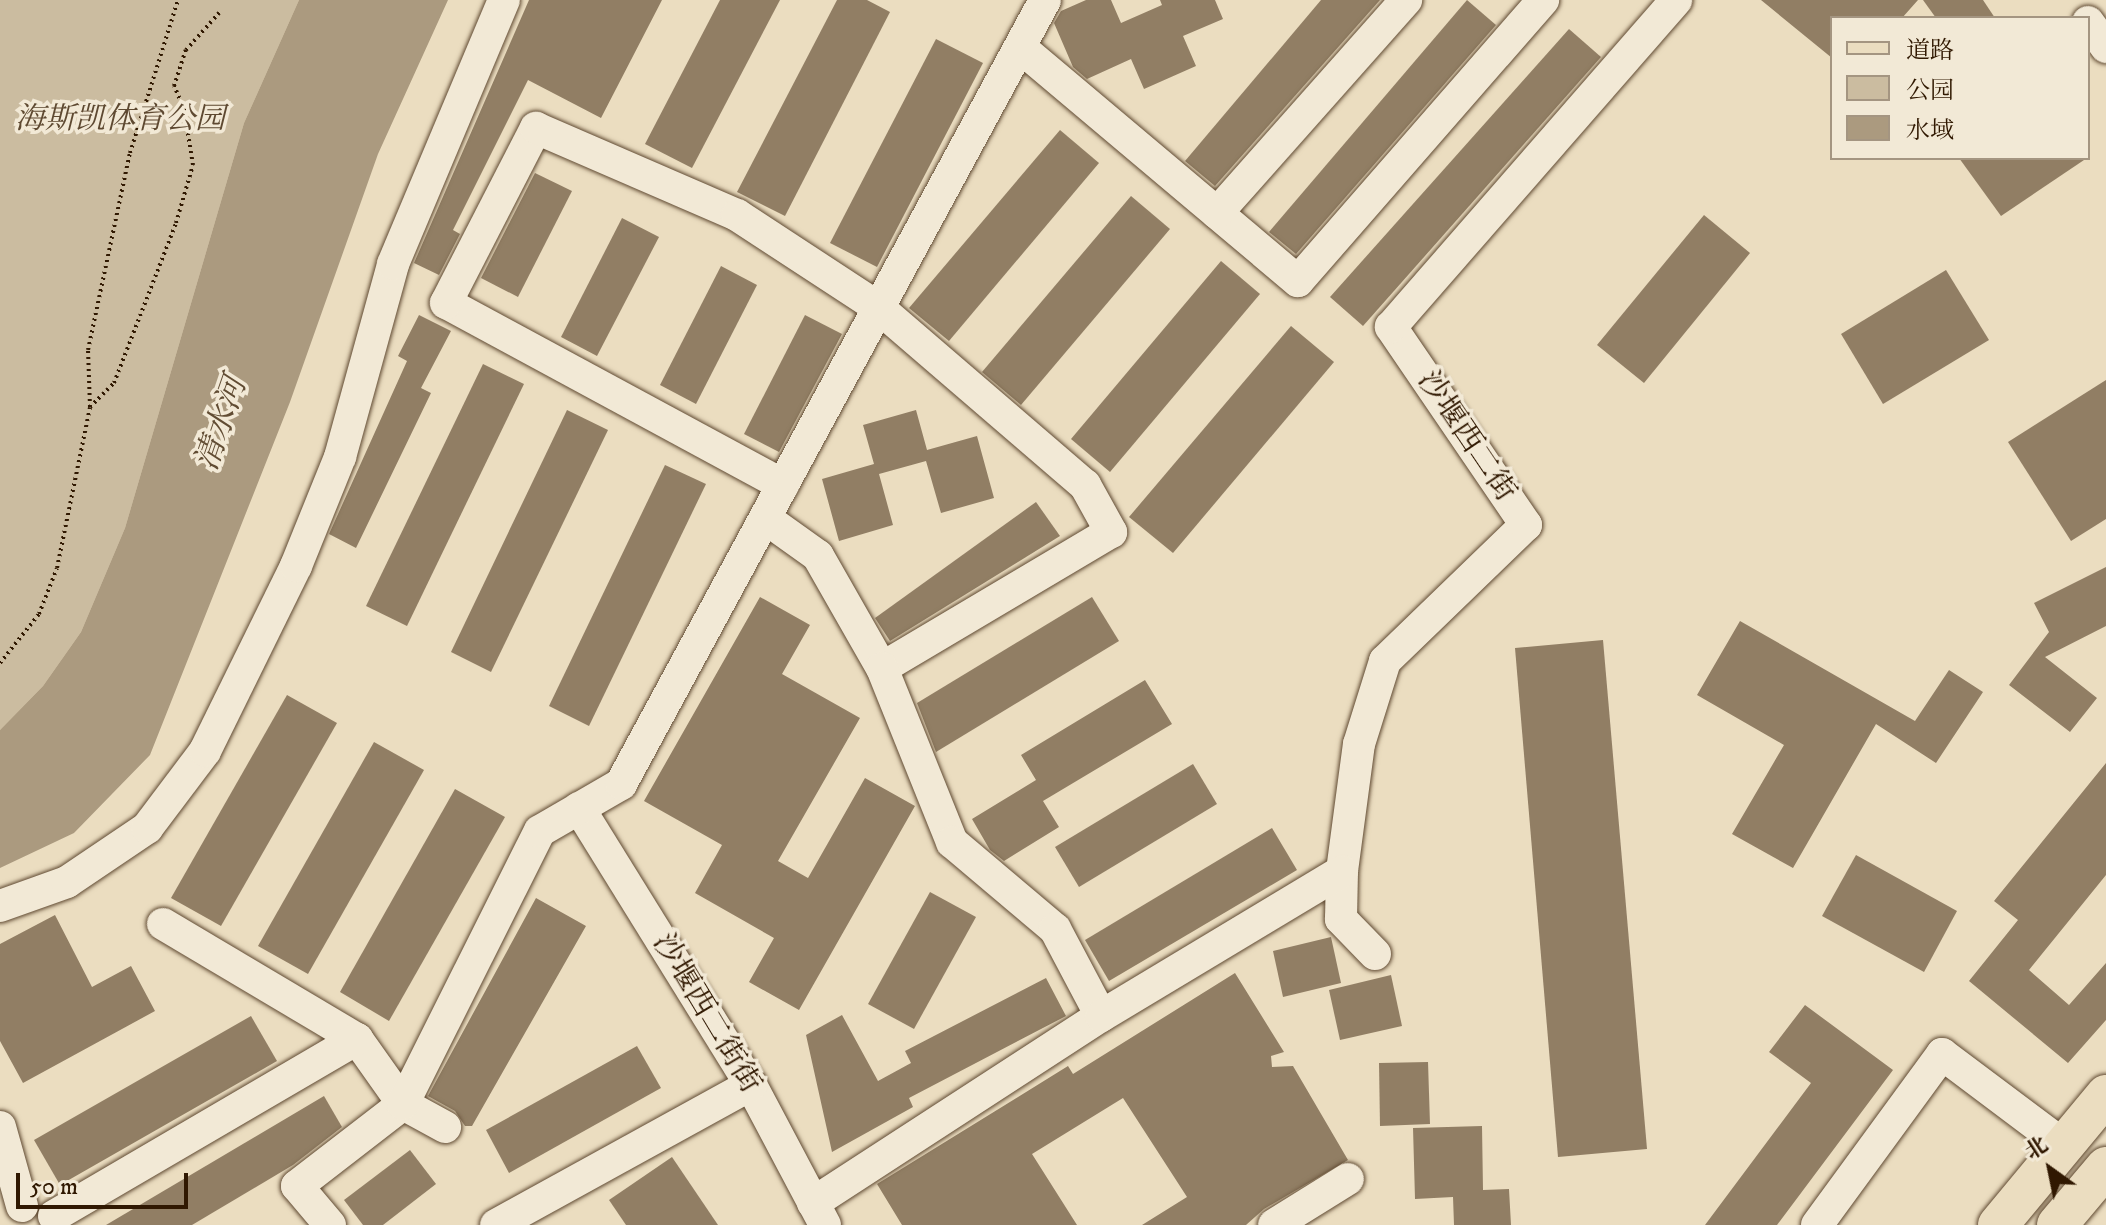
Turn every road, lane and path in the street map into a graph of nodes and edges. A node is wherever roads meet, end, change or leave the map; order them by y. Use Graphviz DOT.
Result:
graph roads {
  1 [pos="178,0"];
  2 [pos="504,0"];
  3 [pos="1045,0"];
  4 [pos="1406,0"];
  5 [pos="1543,0"];
  6 [pos="1660,3"];
  7 [pos="219,13"];
  8 [pos="2090,25"];
  9 [pos="2106,47"];
  10 [pos="1021,48"];
  11 [pos="1217,213"];
  12 [pos="879,308"];
  13 [pos="90,407"];
  14 [pos="783,485"];
  15 [pos="765,518"];
  16 [pos="0,663"];
  17 [pos="882,668"];
  18 [pos="579,808"];
  19 [pos="1342,871"];
  20 [pos="0,906"];
  21 [pos="163,924"];
  22 [pos="1375,954"];
  23 [pos="1101,1016"];
  24 [pos="357,1039"];
  25 [pos="751,1085"];
  26 [pos="2106,1095"];
  27 [pos="403,1104"];
  28 [pos="0,1127"];
  29 [pos="445,1127"];
  30 [pos="2063,1145"];
  31 [pos="1348,1179"];
  32 [pos="2099,1187"];
  33 [pos="11,1212"];
  34 [pos="819,1214"];
  35 [pos="57,1220"];
  36 [pos="330,1225"];
  37 [pos="496,1225"];
  38 [pos="1274,1225"];
  39 [pos="1817,1225"];
  40 [pos="1998,1225"];
  41 [pos="2057,1225"];
  1 -- 13 [label="path"];
  2 -- 20 [label="street"];
  3 -- 10 [label="street"];
  4 -- 11 [label="street"];
  5 -- 11 [label="street"];
  6 -- 19 [label="street, 沙堰西二街"];
  7 -- 13 [label="path"];
  8 -- 9 [label="street"];
  10 -- 11 [label="street"];
  10 -- 12 [label="street"];
  12 -- 14 [label="street"];
  12 -- 14 [label="street"];
  12 -- 17 [label="street"];
  13 -- 16 [label="path"];
  14 -- 15 [label="street"];
  15 -- 17 [label="street"];
  15 -- 18 [label="street"];
  17 -- 23 [label="street"];
  18 -- 25 [label="street, 沙堰西二街街"];
  18 -- 27 [label="street"];
  19 -- 22 [label="street, 沙堰西二街"];
  19 -- 23 [label="street"];
  21 -- 24 [label="street"];
  23 -- 34 [label="street"];
  24 -- 27 [label="street"];
  24 -- 35 [label="street"];
  25 -- 34 [label="street, 沙堰西二街街"];
  25 -- 37 [label="street"];
  26 -- 30 [label="main road"];
  27 -- 29 [label="street"];
  27 -- 36 [label="street"];
  28 -- 33 [label="street"];
  30 -- 39 [label="street"];
  30 -- 40 [label="main road"];
  31 -- 38 [label="street"];
  32 -- 41 [label="main road"];
  33 -- 35 [label="street"];
}
